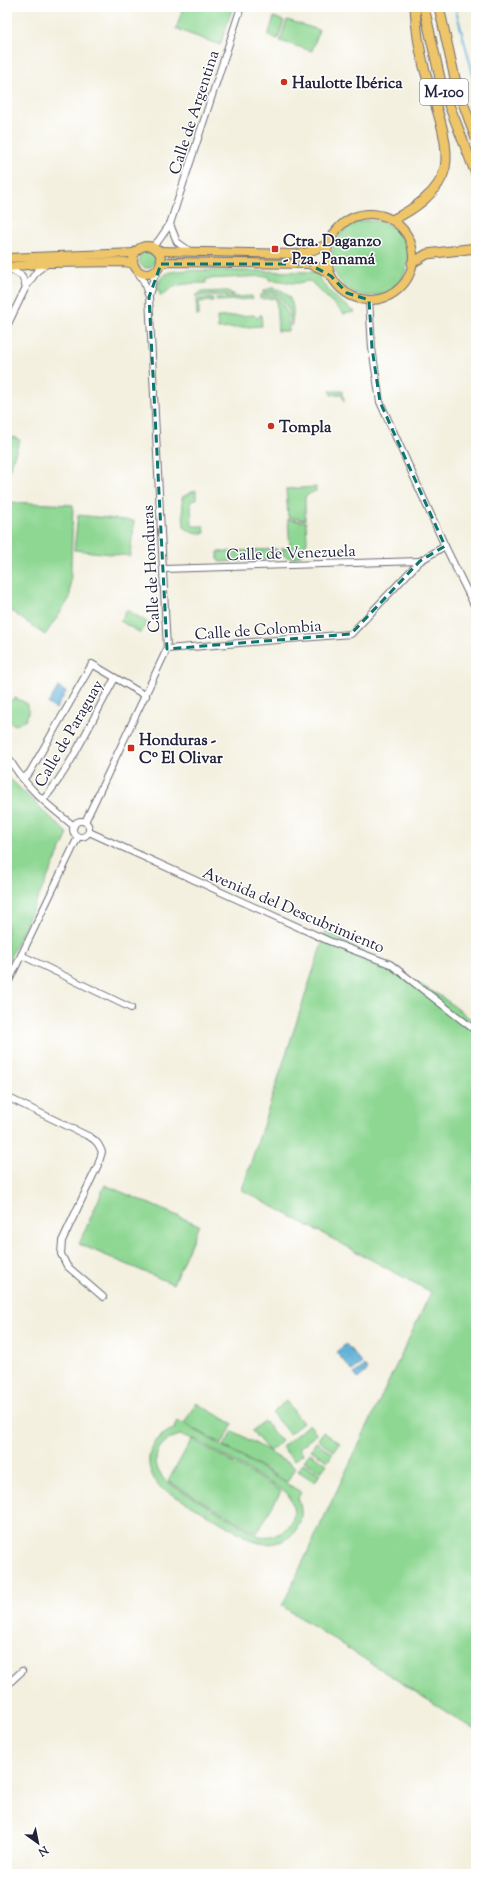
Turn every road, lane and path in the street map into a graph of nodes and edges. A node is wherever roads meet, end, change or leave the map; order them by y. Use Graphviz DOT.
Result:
graph roads {
  1 [pos="241,7"];
  2 [pos="415,7"];
  3 [pos="424,7"];
  4 [pos="439,7"];
  5 [pos="476,139"];
  6 [pos="476,174"];
  7 [pos="392,220"];
  8 [pos="170,224"];
  9 [pos="329,243"];
  10 [pos="476,248"];
  11 [pos="155,249"];
  12 [pos="188,250"];
  13 [pos="135,253"];
  14 [pos="7,258"];
  15 [pos="49,263"];
  16 [pos="412,263"];
  17 [pos="7,267"];
  18 [pos="135,267"];
  19 [pos="160,267"];
  20 [pos="331,276"];
  21 [pos="26,287"];
  22 [pos="148,297"];
  23 [pos="369,300"];
  24 [pos="7,326"];
  25 [pos="445,546"];
  26 [pos="420,561"];
  27 [pos="163,569"];
  28 [pos="476,609"];
  29 [pos="167,649"];
  30 [pos="115,678"];
  31 [pos="146,696"];
  32 [pos="7,755"];
  33 [pos="22,779"];
  34 [pos="43,800"];
  35 [pos="85,822"];
  36 [pos="74,826"];
  37 [pos="89,832"];
  38 [pos="78,837"];
  39 [pos="21,955"];
  40 [pos="7,985"];
  41 [pos="131,1008"];
  42 [pos="476,1031"];
  43 [pos="7,1096"];
  44 [pos="103,1297"];
  45 [pos="22,1671"];
  46 [pos="7,1685"];
  1 -- 8 [label="street, Calle de Argentina"];
  2 -- 7 [label="highway"];
  3 -- 6 [label="highway, M-100"];
  4 -- 5 [label="highway, M-100"];
  7 -- 9 [label="main road"];
  7 -- 16 [label="main road"];
  8 -- 11 [label="street, Calle de Argentina"];
  8 -- 12 [label="street"];
  9 -- 12 [label="main road"];
  9 -- 20 [label="main road"];
  10 -- 16 [label="highway"];
  11 -- 12 [label="main road"];
  11 -- 13 [label="main road"];
  11 -- 19 [label="main road"];
  13 -- 14 [label="main road"];
  13 -- 18 [label="main road"];
  15 -- 17 [label="main road"];
  15 -- 18 [label="main road"];
  15 -- 21 [label="street"];
  16 -- 23 [label="main road"];
  17 -- 21 [label="street"];
  18 -- 19 [label="main road"];
  18 -- 22 [label="street, Calle de Honduras"];
  19 -- 20 [label="main road"];
  19 -- 22 [label="street, Calle de Honduras"];
  20 -- 23 [label="main road"];
  21 -- 24 [label="street"];
  22 -- 27 [label="street, Calle de Honduras"];
  23 -- 25 [label="street"];
  25 -- 26 [label="street"];
  25 -- 28 [label="street"];
  26 -- 27 [label="street, Calle de Venezuela"];
  26 -- 29 [label="street, Calle de Colombia"];
  27 -- 29 [label="street, Calle de Honduras"];
  29 -- 31 [label="street, Calle de Honduras"];
  30 -- 31 [label="street"];
  30 -- 33 [label="street"];
  30 -- 34 [label="street, Calle de Paraguay"];
  31 -- 35 [label="street, Calle de Honduras"];
  32 -- 33 [label="street"];
  33 -- 34 [label="street"];
  34 -- 36 [label="street"];
  35 -- 36 [label="street"];
  35 -- 37 [label="street"];
  36 -- 38 [label="street"];
  37 -- 38 [label="street"];
  37 -- 42 [label="street, Avenida del Descubrimiento"];
  38 -- 39 [label="street"];
  39 -- 40 [label="street"];
  39 -- 41 [label="street"];
  43 -- 44 [label="street"];
  45 -- 46 [label="street"];
}
